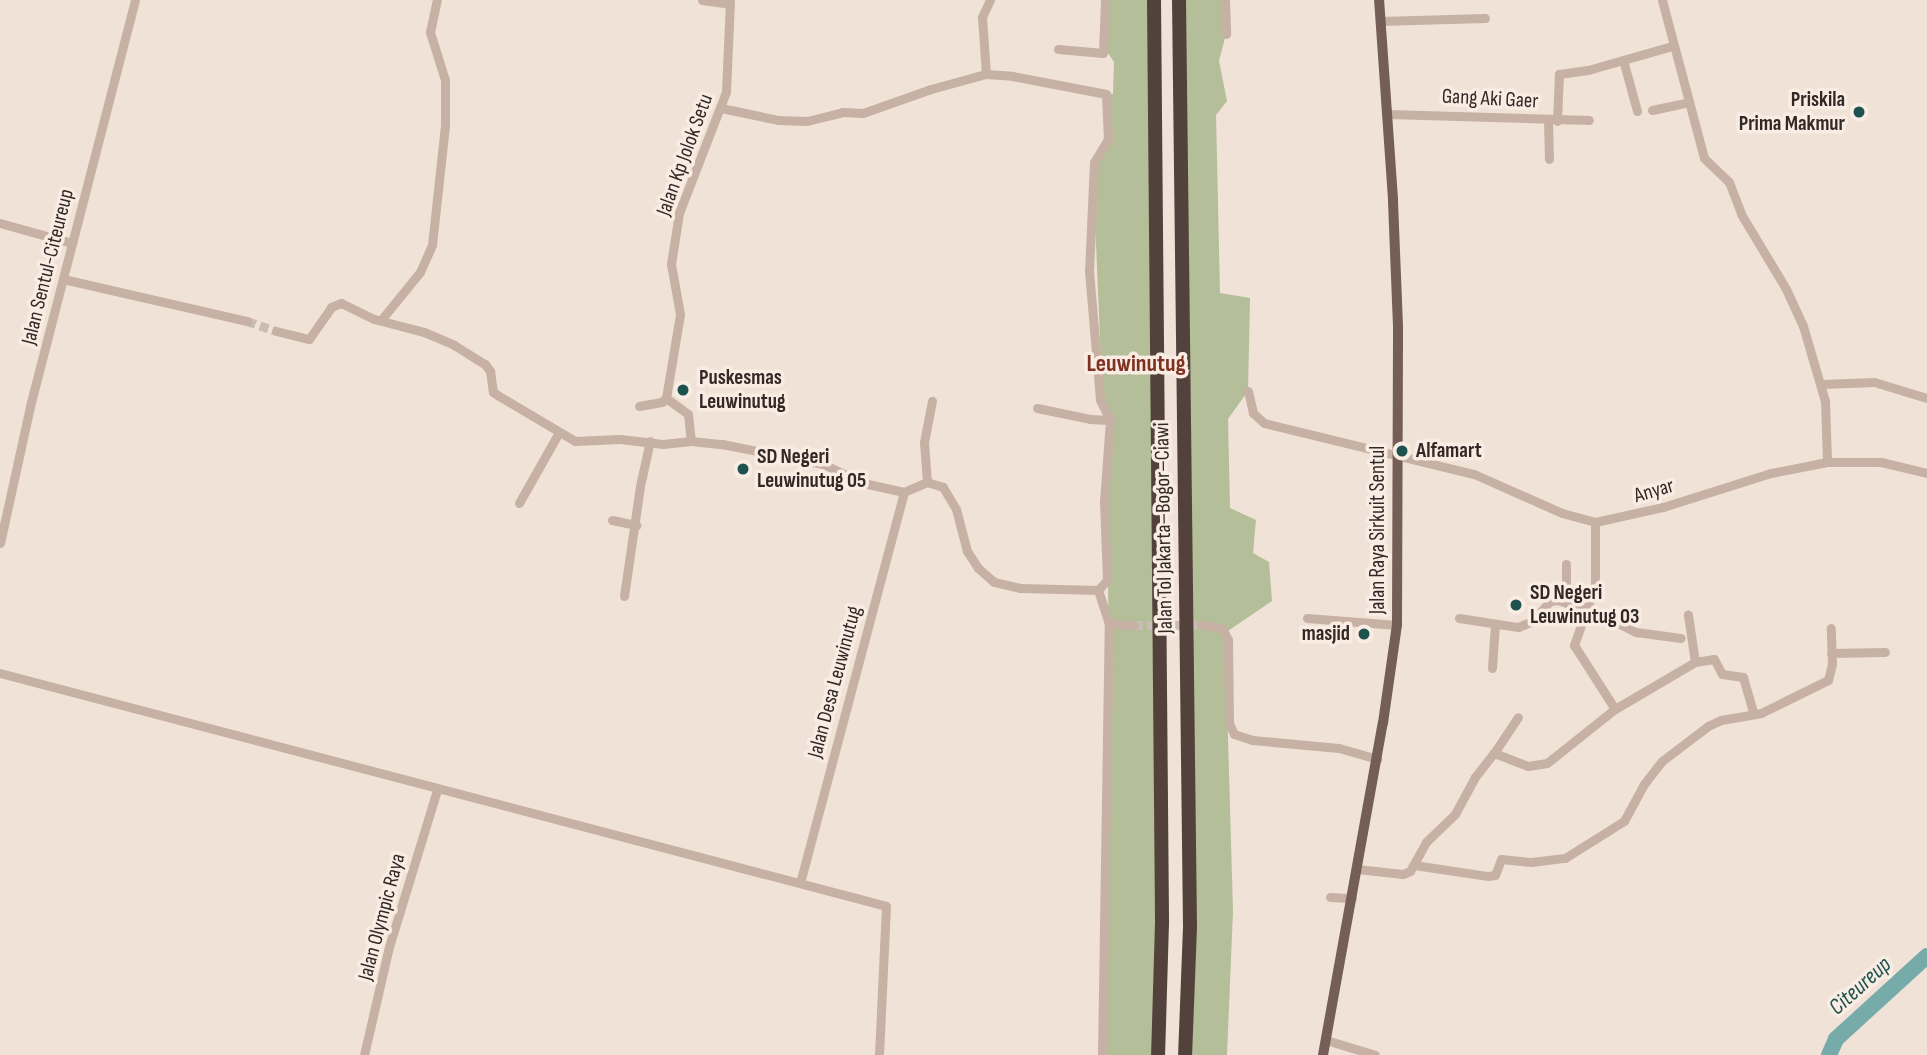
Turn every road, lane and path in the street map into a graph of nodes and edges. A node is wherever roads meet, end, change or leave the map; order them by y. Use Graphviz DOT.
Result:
graph roads {
  1 [pos="135,0"];
  2 [pos="437,0"];
  3 [pos="702,0"];
  4 [pos="990,0"];
  5 [pos="1105,0"];
  6 [pos="1154,0"];
  7 [pos="1179,0"];
  8 [pos="1225,0"];
  9 [pos="1379,0"];
  10 [pos="1662,0"];
  11 [pos="730,2"];
  12 [pos="1485,18"];
  13 [pos="1380,21"];
  14 [pos="1226,34"];
  15 [pos="1672,46"];
  16 [pos="1058,49"];
  17 [pos="1623,60"];
  18 [pos="986,74"];
  19 [pos="1689,102"];
  20 [pos="721,108"];
  21 [pos="1652,110"];
  22 [pos="1637,111"];
  23 [pos="1388,114"];
  24 [pos="1553,120"];
  25 [pos="1590,120"];
  26 [pos="1549,159"];
  27 [pos="0,223"];
  28 [pos="72,243"];
  29 [pos="63,279"];
  30 [pos="381,320"];
  31 [pos="247,321"];
  32 [pos="276,331"];
  33 [pos="1821,384"];
  34 [pos="1248,391"];
  35 [pos="1927,398"];
  36 [pos="664,400"];
  37 [pos="932,401"];
  38 [pos="639,406"];
  39 [pos="1037,408"];
  40 [pos="1110,420"];
  41 [pos="558,433"];
  42 [pos="650,441"];
  43 [pos="691,441"];
  44 [pos="1398,454"];
  45 [pos="1827,462"];
  46 [pos="1927,473"];
  47 [pos="927,482"];
  48 [pos="904,492"];
  49 [pos="519,503"];
  50 [pos="612,520"];
  51 [pos="1595,522"];
  52 [pos="636,525"];
  53 [pos="0,543"];
  54 [pos="1566,564"];
  55 [pos="1098,590"];
  56 [pos="624,596"];
  57 [pos="1566,602"];
  58 [pos="1588,609"];
  59 [pos="1688,615"];
  60 [pos="1307,618"];
  61 [pos="1460,618"];
  62 [pos="1109,623"];
  63 [pos="1495,624"];
  64 [pos="1134,625"];
  65 [pos="1202,625"];
  66 [pos="1397,625"];
  67 [pos="1831,628"];
  68 [pos="1681,638"];
  69 [pos="1885,652"];
  70 [pos="1831,653"];
  71 [pos="1695,662"];
  72 [pos="1492,668"];
  73 [pos="0,673"];
  74 [pos="1615,709"];
  75 [pos="1753,713"];
  76 [pos="1518,717"];
  77 [pos="1494,752"];
  78 [pos="1377,759"];
  79 [pos="437,790"];
  80 [pos="1414,865"];
  81 [pos="1357,869"];
  82 [pos="800,882"];
  83 [pos="1331,897"];
  84 [pos="1352,898"];
  85 [pos="1326,1040"];
  86 [pos="364,1055"];
  87 [pos="879,1055"];
  88 [pos="1102,1055"];
  89 [pos="1158,1055"];
  90 [pos="1185,1055"];
  91 [pos="1323,1055"];
  92 [pos="1375,1055"];
  1 -- 28 [label="street, Jalan Sentul-Citeureup"];
  2 -- 30 [label="street"];
  3 -- 11 [label="street"];
  4 -- 18 [label="street"];
  5 -- 16 [label="street"];
  6 -- 89 [label="highway, Jalan Tol Jakarta–Bogor–Ciawi"];
  7 -- 90 [label="highway, Jalan Tol Jakarta–Bogor–Ciawi"];
  8 -- 14 [label="street"];
  9 -- 13 [label="main road, Jalan Raya Sirkuit Sentul"];
  10 -- 15 [label="street"];
  11 -- 20 [label="street, Jalan Kp Jolok Setu"];
  12 -- 13 [label="street"];
  13 -- 23 [label="main road, Jalan Raya Sirkuit Sentul"];
  15 -- 17 [label="street"];
  15 -- 19 [label="street"];
  17 -- 22 [label="street"];
  17 -- 24 [label="street"];
  18 -- 20 [label="street"];
  18 -- 40 [label="street"];
  19 -- 21 [label="street"];
  19 -- 33 [label="street"];
  20 -- 36 [label="street, Jalan Kp Jolok Setu"];
  23 -- 24 [label="street, Gang Aki Gaer"];
  23 -- 44 [label="main road, Jalan Raya Sirkuit Sentul"];
  24 -- 25 [label="street, Gang Aki Gaer"];
  24 -- 26 [label="street"];
  27 -- 28 [label="street"];
  28 -- 29 [label="street, Jalan Sentul-Citeureup"];
  29 -- 31 [label="street"];
  29 -- 53 [label="street, Jalan Sentul-Citeureup"];
  30 -- 32 [label="street"];
  30 -- 41 [label="street"];
  33 -- 35 [label="street"];
  33 -- 45 [label="street"];
  34 -- 44 [label="street, Anyar"];
  36 -- 38 [label="street"];
  36 -- 43 [label="street"];
  37 -- 47 [label="street"];
  39 -- 40 [label="street"];
  40 -- 55 [label="street"];
  41 -- 42 [label="street"];
  41 -- 49 [label="street"];
  42 -- 43 [label="street"];
  42 -- 52 [label="street"];
  43 -- 48 [label="street"];
  44 -- 51 [label="street, Anyar"];
  44 -- 66 [label="main road, Jalan Raya Sirkuit Sentul"];
  45 -- 46 [label="street, Anyar"];
  45 -- 51 [label="street, Anyar"];
  47 -- 48 [label="street"];
  47 -- 55 [label="street"];
  48 -- 82 [label="street, Jalan Desa Leuwinutug"];
  50 -- 52 [label="street"];
  51 -- 58 [label="street"];
  52 -- 56 [label="street"];
  54 -- 57 [label="street"];
  55 -- 62 [label="street"];
  57 -- 58 [label="street"];
  57 -- 63 [label="street"];
  58 -- 68 [label="street"];
  58 -- 74 [label="street"];
  59 -- 71 [label="street"];
  60 -- 66 [label="street"];
  61 -- 63 [label="street"];
  62 -- 64 [label="street"];
  62 -- 88 [label="street"];
  63 -- 72 [label="street"];
  65 -- 78 [label="street"];
  66 -- 78 [label="main road, Jalan Raya Sirkuit Sentul"];
  67 -- 70 [label="street"];
  69 -- 70 [label="street"];
  70 -- 75 [label="street"];
  71 -- 74 [label="street"];
  71 -- 75 [label="street"];
  73 -- 79 [label="street"];
  74 -- 77 [label="street"];
  75 -- 80 [label="street"];
  76 -- 77 [label="street"];
  77 -- 80 [label="street"];
  78 -- 81 [label="main road, Jalan Raya Sirkuit Sentul"];
  79 -- 82 [label="street"];
  79 -- 86 [label="street, Jalan Olympic Raya"];
  80 -- 81 [label="street"];
  81 -- 84 [label="main road, Jalan Raya Sirkuit Sentul"];
  82 -- 87 [label="street"];
  83 -- 84 [label="street"];
  84 -- 85 [label="main road, Jalan Raya Sirkuit Sentul"];
  85 -- 91 [label="main road, Jalan Raya Sirkuit Sentul"];
  85 -- 92 [label="street"];
}
